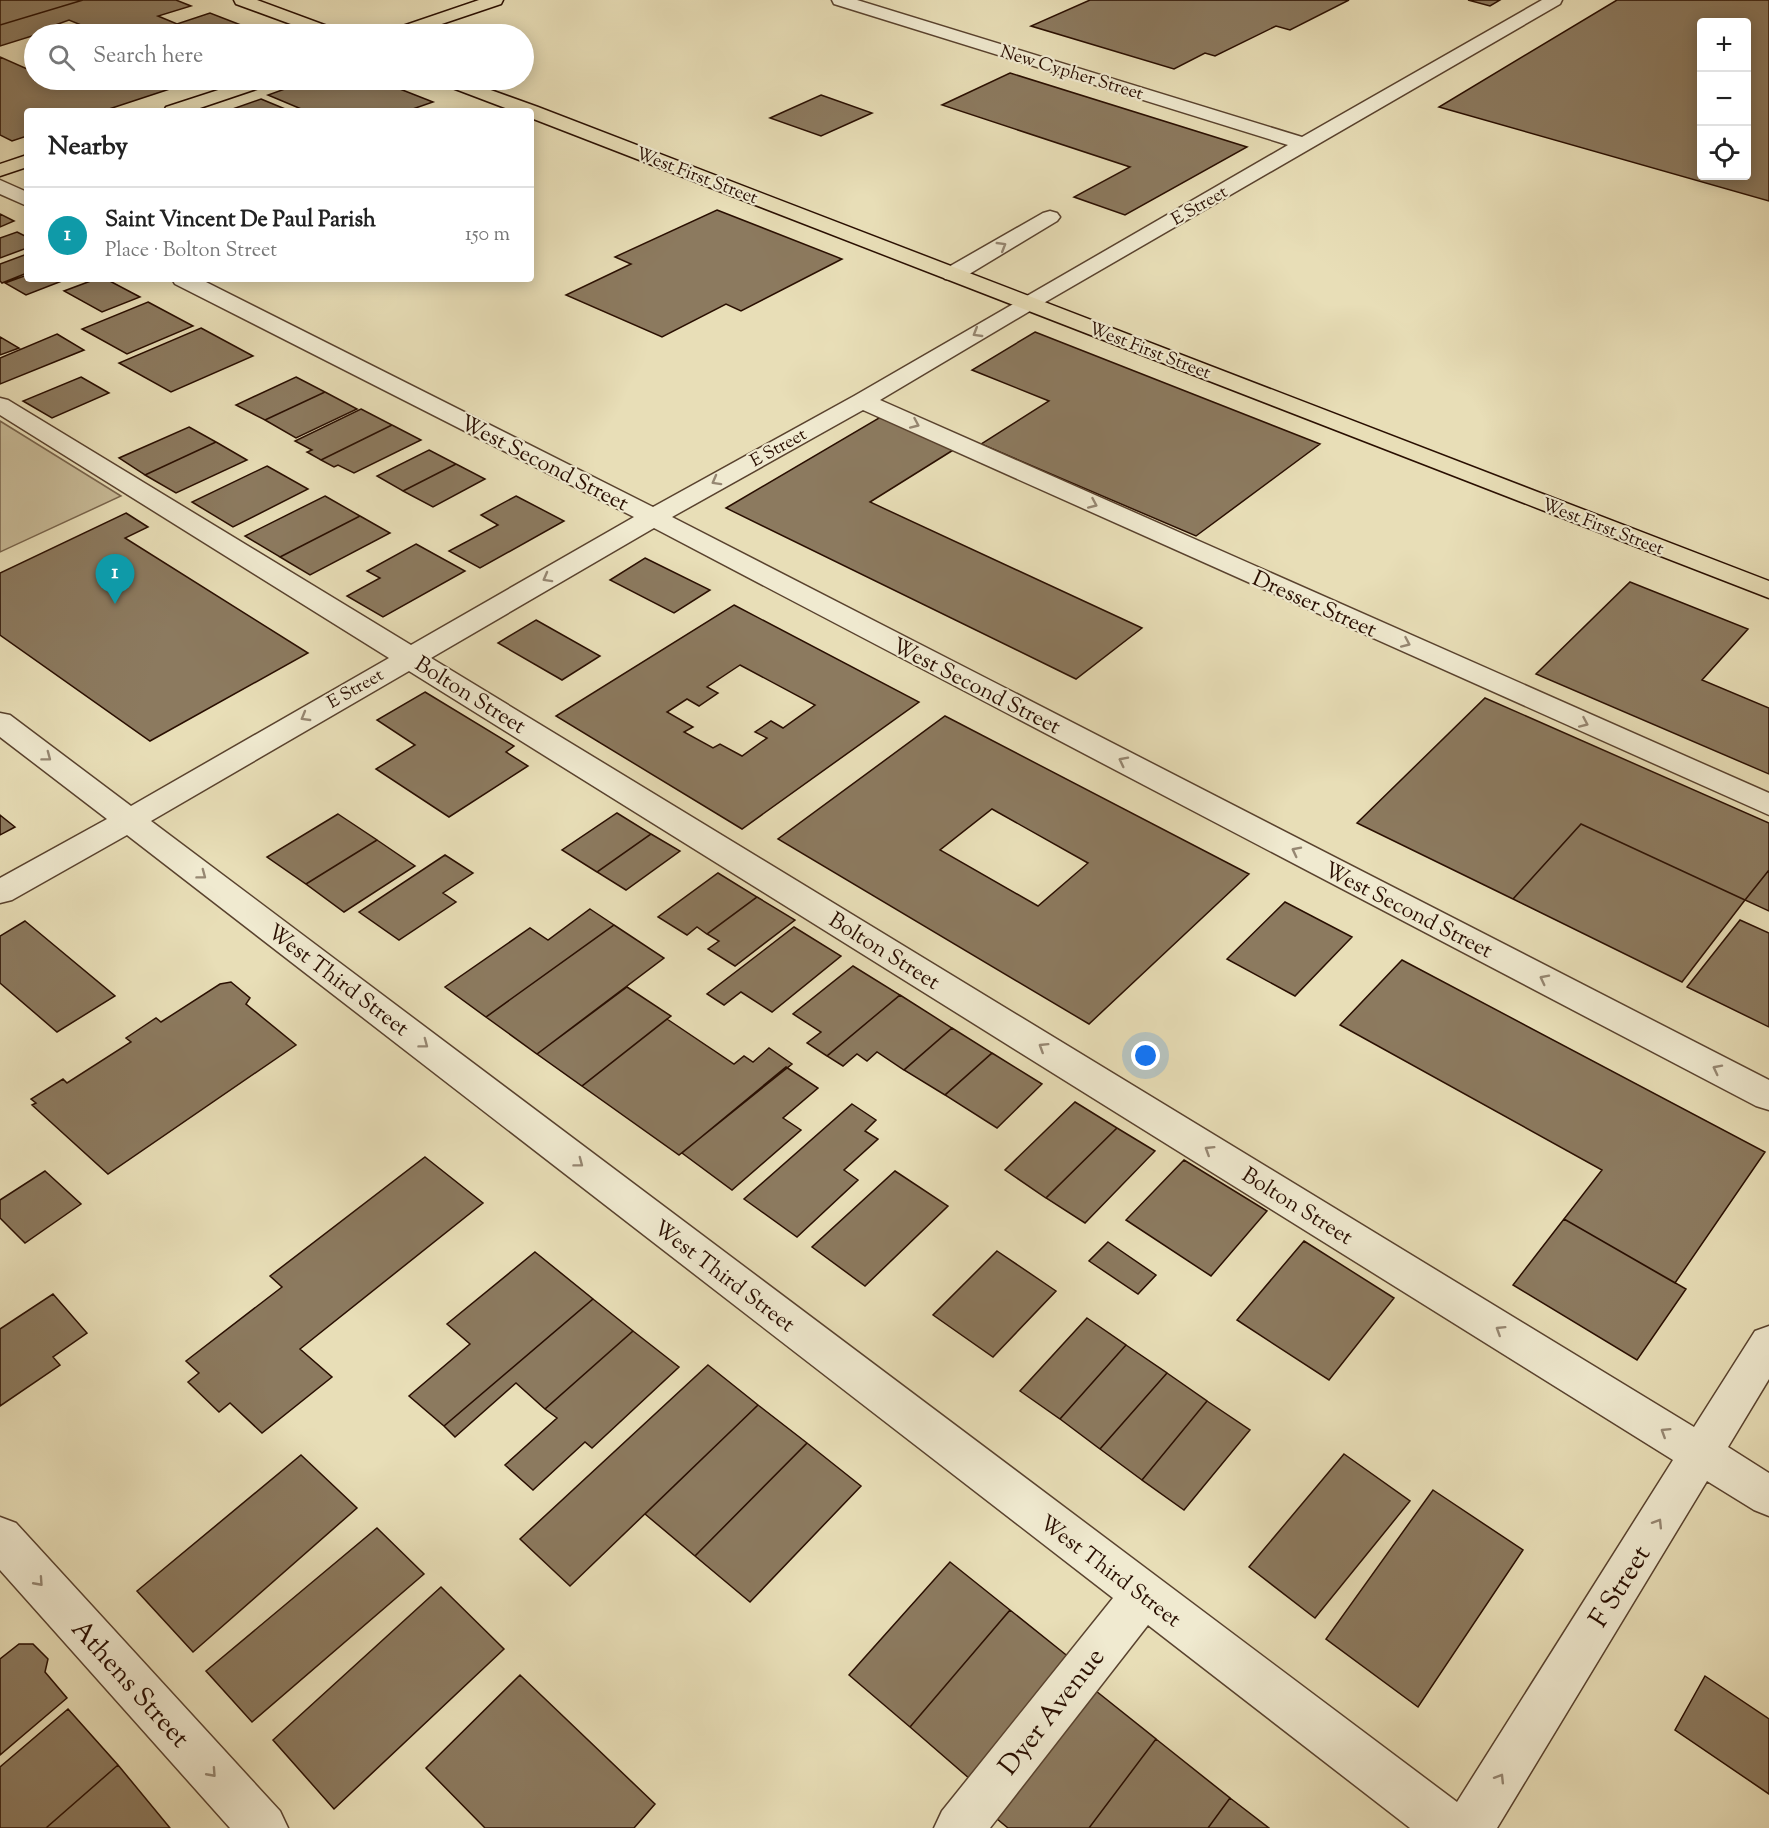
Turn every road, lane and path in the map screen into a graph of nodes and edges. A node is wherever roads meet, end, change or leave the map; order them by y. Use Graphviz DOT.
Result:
graph roads {
  1 [pos="242,0"];
  2 [pos="495,0"];
  3 [pos="840,0"];
  4 [pos="1554,0"];
  5 [pos="306,24"];
  6 [pos="426,24"];
  7 [pos="236,90"];
  8 [pos="474,90"];
  9 [pos="182,108"];
  10 [pos="522,108"];
  11 [pos="534,113"];
  12 [pos="1305,144"];
  13 [pos="24,162"];
  14 [pos="0,170"];
  15 [pos="0,186"];
  16 [pos="24,198"];
  17 [pos="1050,217"];
  18 [pos="953,274"];
  19 [pos="189,282"];
  20 [pos="1027,303"];
  21 [pos="862,401"];
  22 [pos="0,405"];
  23 [pos="653,517"];
  24 [pos="1769,590"];
  25 [pos="410,656"];
  26 [pos="0,722"];
  27 [pos="1769,805"];
  28 [pos="130,820"];
  29 [pos="0,892"];
  30 [pos="1769,1096"];
  31 [pos="1769,1343"];
  32 [pos="1700,1454"];
  33 [pos="1769,1496"];
  34 [pos="0,1538"];
  35 [pos="1144,1595"];
  36 [pos="262,1828"];
  37 [pos="958,1828"];
  38 [pos="1450,1828"];
  39 [pos="1469,1828"];
  1 -- 5 [label="main road"];
  2 -- 6 [label="main road"];
  3 -- 12 [label="street, New Cypher Street"];
  4 -- 12 [label="street, E Street"];
  7 -- 9 [label="main road"];
  8 -- 10 [label="main road, West First Street"];
  11 -- 18 [label="main road, West First Street"];
  12 -- 20 [label="street, E Street"];
  13 -- 14 [label="main road"];
  15 -- 16 [label="street"];
  18 -- 17 [label="street, one-way"];
  18 -- 20 [label="main road, West First Street"];
  19 -- 23 [label="street, West Second Street"];
  20 -- 21 [label="street, E Street, one-way"];
  20 -- 24 [label="main road, West First Street"];
  21 -- 23 [label="street, E Street, one-way"];
  21 -- 27 [label="street, Dresser Street, one-way"];
  22 -- 25 [label="street, Bolton Street"];
  23 -- 25 [label="street, E Street, one-way"];
  30 -- 23 [label="street, West Second Street, one-way"];
  25 -- 28 [label="street, E Street, one-way"];
  32 -- 25 [label="street, Bolton Street, one-way"];
  26 -- 28 [label="street, West Third Street, one-way"];
  28 -- 29 [label="street, E Street"];
  28 -- 35 [label="street, West Third Street, one-way"];
  31 -- 32 [label="street, F Street"];
  32 -- 33 [label="street, Bolton Street"];
  39 -- 32 [label="street, F Street, one-way"];
  34 -- 36 [label="street, Athens Street, one-way"];
  35 -- 37 [label="street, Dyer Avenue"];
  35 -- 38 [label="street, West Third Street"];
}
